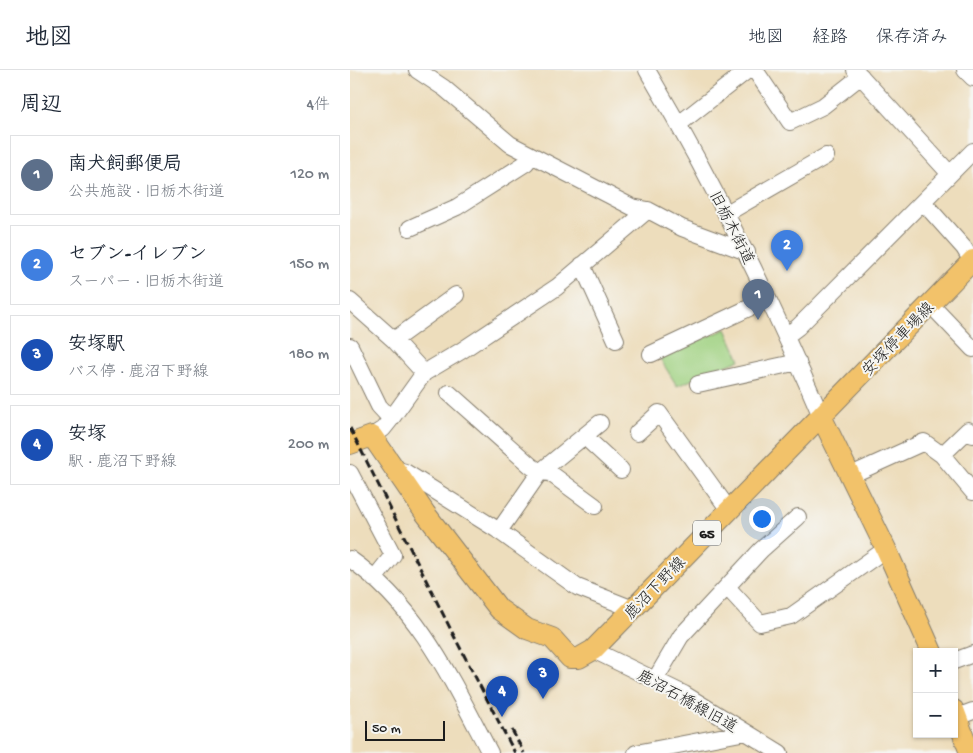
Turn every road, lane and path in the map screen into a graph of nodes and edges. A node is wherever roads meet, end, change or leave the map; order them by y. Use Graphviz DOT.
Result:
graph roads {
  1 [pos="417,70"];
  2 [pos="647,70"];
  3 [pos="748,70"];
  4 [pos="755,70"];
  5 [pos="965,70"];
  6 [pos="858,73"];
  7 [pos="973,78"];
  8 [pos="679,124"];
  9 [pos="973,151"];
  10 [pos="826,156"];
  11 [pos="531,157"];
  12 [pos="950,174"];
  13 [pos="923,202"];
  14 [pos="648,210"];
  15 [pos="727,213"];
  16 [pos="410,228"];
  17 [pos="747,252"];
  18 [pos="972,262"];
  19 [pos="582,265"];
  20 [pos="456,295"];
  21 [pos="768,298"];
  22 [pos="350,301"];
  23 [pos="930,304"];
  24 [pos="786,336"];
  25 [pos="394,340"];
  26 [pos="616,340"];
  27 [pos="350,346"];
  28 [pos="973,349"];
  29 [pos="651,354"];
  30 [pos="798,362"];
  31 [pos="424,373"];
  32 [pos="698,384"];
  33 [pos="449,393"];
  34 [pos="821,416"];
  35 [pos="392,419"];
  36 [pos="600,423"];
  37 [pos="637,433"];
  38 [pos="973,435"];
  39 [pos="372,436"];
  40 [pos="584,436"];
  41 [pos="350,444"];
  42 [pos="942,455"];
  43 [pos="392,468"];
  44 [pos="621,470"];
  45 [pos="540,472"];
  46 [pos="350,473"];
  47 [pos="851,475"];
  48 [pos="973,492"];
  49 [pos="595,506"];
  50 [pos="729,510"];
  51 [pos="798,517"];
  52 [pos="499,531"];
  53 [pos="886,549"];
  54 [pos="350,559"];
  55 [pos="374,578"];
  56 [pos="727,587"];
  57 [pos="634,609"];
  58 [pos="930,648"];
  59 [pos="593,650"];
  60 [pos="973,654"];
  61 [pos="958,660"];
  62 [pos="655,680"];
  63 [pos="961,712"];
  64 [pos="746,732"];
  65 [pos="490,753"];
  66 [pos="636,753"];
  67 [pos="780,753"];
  68 [pos="970,753"];
  1 -- 11 [label="street"];
  2 -- 8 [label="street, 旧栃木街道"];
  3 -- 8 [label="street"];
  4 -- 6 [label="street"];
  5 -- 7 [label="street"];
  6 -- 12 [label="street"];
  8 -- 15 [label="street, 旧栃木街道"];
  9 -- 12 [label="street"];
  10 -- 15 [label="street"];
  11 -- 14 [label="street"];
  11 -- 16 [label="street"];
  12 -- 13 [label="street"];
  13 -- 18 [label="street"];
  13 -- 24 [label="street"];
  14 -- 17 [label="street"];
  14 -- 19 [label="street"];
  15 -- 17 [label="street, 旧栃木街道"];
  17 -- 21 [label="street, 旧栃木街道"];
  18 -- 23 [label="main road, 安塚停車場線"];
  19 -- 26 [label="street"];
  19 -- 31 [label="street"];
  20 -- 25 [label="street"];
  21 -- 24 [label="street, 旧栃木街道"];
  21 -- 29 [label="street"];
  22 -- 25 [label="street"];
  23 -- 28 [label="street"];
  23 -- 34 [label="main road, 安塚停車場線"];
  24 -- 30 [label="street, 旧栃木街道"];
  25 -- 31 [label="street"];
  27 -- 35 [label="street"];
  30 -- 32 [label="street"];
  30 -- 34 [label="street, 旧栃木街道"];
  31 -- 35 [label="street"];
  33 -- 45 [label="street"];
  34 -- 47 [label="main road"];
  34 -- 50 [label="main road, 鹿沼下野線 / 65"];
  35 -- 39 [label="street"];
  36 -- 40 [label="street"];
  37 -- 50 [label="street"];
  38 -- 42 [label="street"];
  39 -- 41 [label="main road"];
  39 -- 43 [label="main road, 鹿沼下野線 / 65"];
  40 -- 44 [label="street"];
  40 -- 45 [label="street"];
  42 -- 47 [label="street"];
  42 -- 48 [label="street"];
  43 -- 52 [label="street"];
  43 -- 59 [label="main road, 鹿沼下野線 / 65"];
  45 -- 49 [label="street"];
  45 -- 52 [label="street"];
  46 -- 55 [label="street"];
  47 -- 53 [label="main road"];
  50 -- 57 [label="main road, 鹿沼下野線 / 65"];
  51 -- 56 [label="street"];
  52 -- 57 [label="street"];
  53 -- 56 [label="street"];
  53 -- 58 [label="main road"];
  54 -- 55 [label="street"];
  55 -- 65 [label="street"];
  56 -- 62 [label="street"];
  57 -- 59 [label="main road, 鹿沼下野線 / 65"];
  59 -- 62 [label="street, 鹿沼石橋線旧道"];
  60 -- 61 [label="street"];
  62 -- 64 [label="street, 鹿沼石橋線旧道"];
  63 -- 68 [label="main road"];
  64 -- 66 [label="street"];
  64 -- 67 [label="street, 鹿沼石橋線旧道"];
}
